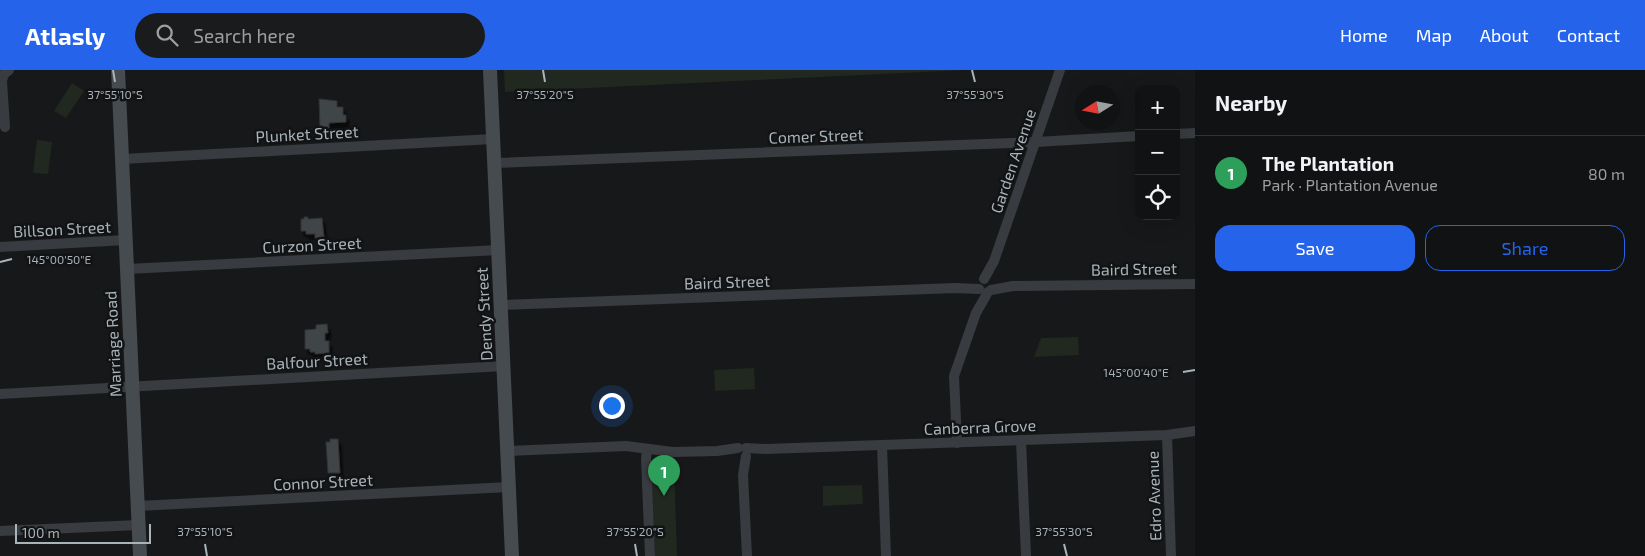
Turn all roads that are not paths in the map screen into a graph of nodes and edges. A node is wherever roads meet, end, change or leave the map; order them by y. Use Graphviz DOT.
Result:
graph roads {
  1 [pos="10,70"];
  2 [pos="118,70"];
  3 [pos="490,70"];
  4 [pos="1060,70"];
  5 [pos="4,127"];
  6 [pos="1195,133"];
  7 [pos="1180,134"];
  8 [pos="1135,136"];
  9 [pos="493,139"];
  10 [pos="1036,142"];
  11 [pos="122,159"];
  12 [pos="494,163"];
  13 [pos="126,240"];
  14 [pos="0,247"];
  15 [pos="498,250"];
  16 [pos="127,270"];
  17 [pos="1195,284"];
  18 [pos="986,286"];
  19 [pos="501,306"];
  20 [pos="504,366"];
  21 [pos="132,387"];
  22 [pos="0,394"];
  23 [pos="1195,431"];
  24 [pos="1167,435"];
  25 [pos="1021,441"];
  26 [pos="956,443"];
  27 [pos="882,445"];
  28 [pos="647,449"];
  29 [pos="507,451"];
  30 [pos="742,453"];
  31 [pos="509,487"];
  32 [pos="138,506"];
  33 [pos="139,525"];
  34 [pos="0,531"];
  35 [pos="140,556"];
  36 [pos="512,556"];
  37 [pos="650,556"];
  38 [pos="747,556"];
  39 [pos="886,556"];
  40 [pos="1026,556"];
  41 [pos="1171,556"];
  1 -- 5 [label="street"];
  2 -- 11 [label="street, Marriage Road"];
  3 -- 9 [label="street, Dendy Street"];
  4 -- 10 [label="street, Garden Avenue"];
  6 -- 7 [label="street"];
  8 -- 10 [label="street, Comer Street"];
  9 -- 11 [label="street, Plunket Street"];
  9 -- 12 [label="street, Dendy Street"];
  10 -- 12 [label="street, Comer Street"];
  10 -- 18 [label="street, Garden Avenue"];
  11 -- 13 [label="street, Marriage Road"];
  12 -- 15 [label="street, Dendy Street"];
  13 -- 14 [label="street, Billson Street"];
  13 -- 16 [label="street, Marriage Road"];
  15 -- 16 [label="street, Curzon Street"];
  15 -- 19 [label="street, Dendy Street"];
  16 -- 21 [label="street, Marriage Road"];
  17 -- 18 [label="street, Baird Street"];
  18 -- 19 [label="street, Baird Street"];
  18 -- 26 [label="street, Garden Avenue"];
  19 -- 20 [label="street, Dendy Street"];
  20 -- 21 [label="street, Balfour Street"];
  20 -- 29 [label="street, Dendy Street"];
  21 -- 22 [label="street, Balfour Street"];
  21 -- 32 [label="street, Marriage Road"];
  23 -- 24 [label="street, Canberra Grove"];
  24 -- 25 [label="street, Canberra Grove"];
  24 -- 41 [label="street, Edro Avenue"];
  25 -- 26 [label="street, Canberra Grove"];
  25 -- 40 [label="street"];
  26 -- 27 [label="street, Canberra Grove"];
  27 -- 30 [label="street, Canberra Grove"];
  27 -- 39 [label="street"];
  28 -- 29 [label="street, Canberra Grove"];
  28 -- 30 [label="street, Canberra Grove"];
  28 -- 37 [label="street"];
  29 -- 31 [label="street, Dendy Street"];
  30 -- 38 [label="street"];
  31 -- 32 [label="street, Connor Street"];
  31 -- 36 [label="street, Dendy Street"];
  32 -- 33 [label="street, Marriage Road"];
  33 -- 34 [label="street"];
  33 -- 35 [label="street, Marriage Road"];
}
